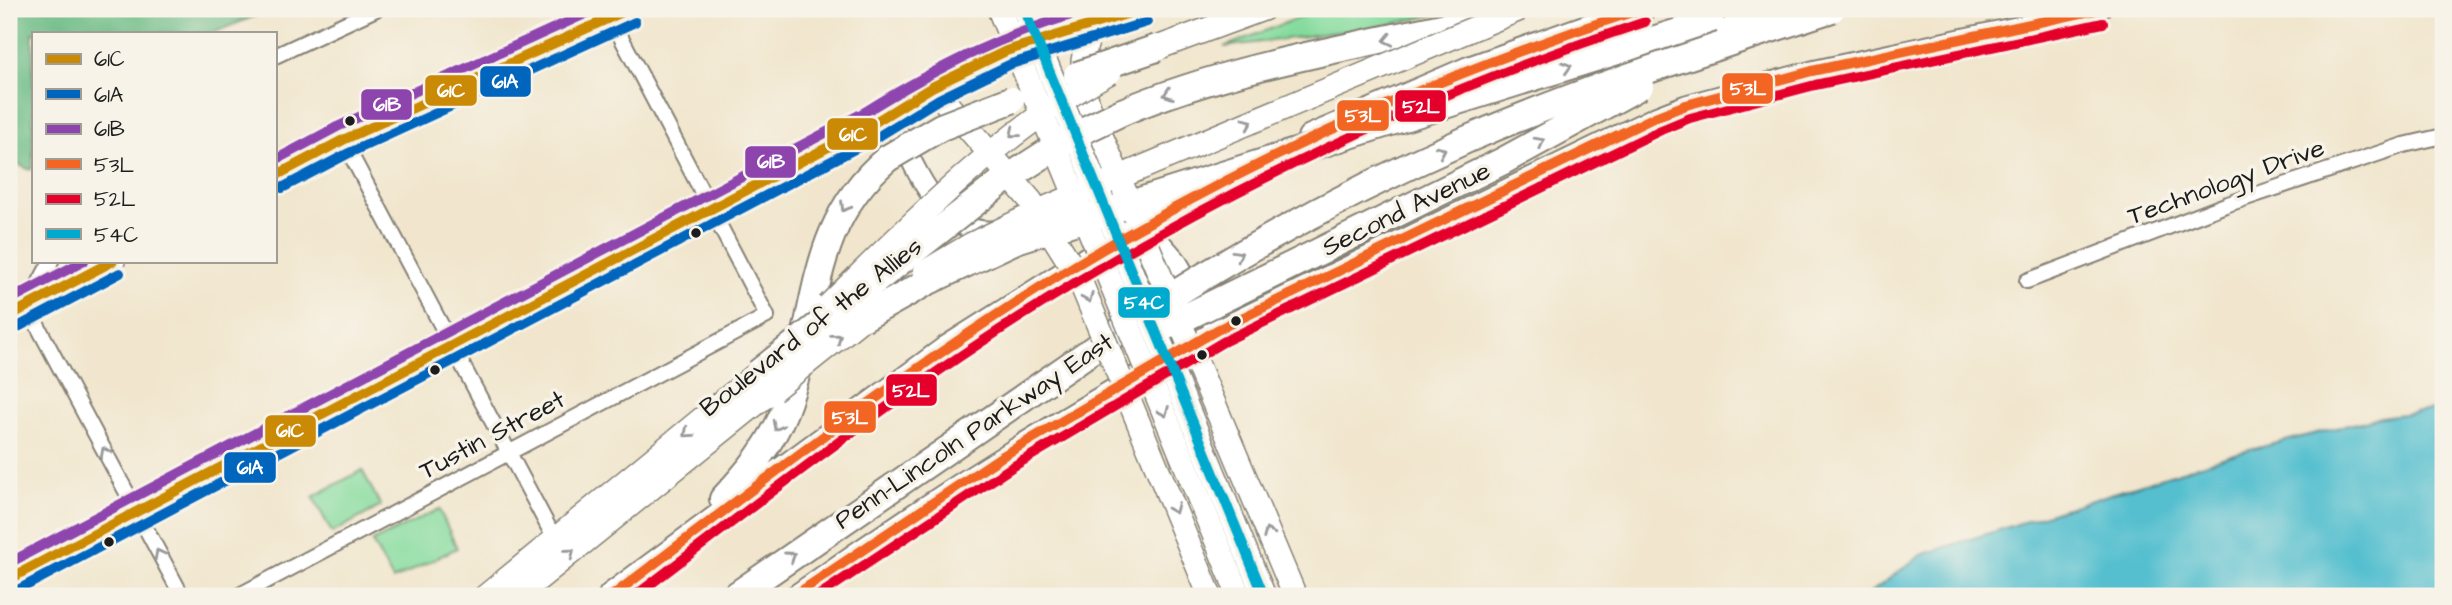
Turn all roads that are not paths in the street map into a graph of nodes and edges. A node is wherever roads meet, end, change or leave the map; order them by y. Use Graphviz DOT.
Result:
graph roads {
  1 [pos="376,9"];
  2 [pos="999,9"];
  3 [pos="1024,9"];
  4 [pos="1143,9"];
  5 [pos="1263,9"];
  6 [pos="1520,9"];
  7 [pos="1527,9"];
  8 [pos="1642,9"];
  9 [pos="1752,9"];
  10 [pos="1767,9"];
  11 [pos="1832,9"];
  12 [pos="2100,9"];
  13 [pos="620,13"];
  14 [pos="1094,21"];
  15 [pos="1157,48"];
  16 [pos="276,56"];
  17 [pos="932,87"];
  18 [pos="889,114"];
  19 [pos="2443,136"];
  20 [pos="343,140"];
  21 [pos="276,175"];
  22 [pos="711,209"];
  23 [pos="50,262"];
  24 [pos="111,262"];
  25 [pos="2027,281"];
  26 [pos="18,311"];
  27 [pos="1165,314"];
  28 [pos="863,318"];
  29 [pos="1217,330"];
  30 [pos="453,346"];
  31 [pos="766,382"];
  32 [pos="510,454"];
  33 [pos="136,513"];
  34 [pos="550,530"];
  35 [pos="684,542"];
  36 [pos="9,579"];
  37 [pos="182,596"];
  38 [pos="239,596"];
  39 [pos="486,596"];
  40 [pos="517,596"];
  41 [pos="612,596"];
  42 [pos="735,596"];
  43 [pos="794,596"];
  44 [pos="1210,596"];
  45 [pos="1239,596"];
  46 [pos="1264,596"];
  47 [pos="1295,596"];
  1 -- 16 [label="street"];
  2 -- 45 [label="main road, one-way, bridge"];
  3 -- 46 [label="main road, bridge"];
  4 -- 14 [label="main road"];
  5 -- 15 [label="main road, Boulevard of the Allies"];
  28 -- 6 [label="main road, Boulevard of the Allies, one-way, bridge"];
  7 -- 31 [label="highway, one-way, bridge"];
  8 -- 35 [label="highway, bridge"];
  28 -- 9 [label="highway, one-way, bridge"];
  27 -- 10 [label="highway, one-way, bridge"];
  27 -- 11 [label="highway, Penn-Lincoln Parkway East, one-way, bridge"];
  12 -- 29 [label="main road, Second Avenue"];
  13 -- 20 [label="main road"];
  13 -- 22 [label="street"];
  14 -- 17 [label="main road"];
  47 -- 14 [label="main road, one-way, bridge"];
  15 -- 31 [label="main road, Boulevard of the Allies, one-way, bridge"];
  15 -- 35 [label="highway, one-way, bridge"];
  17 -- 18 [label="main road"];
  17 -- 44 [label="main road, one-way, bridge"];
  18 -- 22 [label="main road"];
  18 -- 29 [label="main road"];
  19 -- 25 [label="street, Technology Drive"];
  20 -- 21 [label="main road"];
  20 -- 30 [label="street"];
  22 -- 30 [label="main road"];
  22 -- 32 [label="street, Tustin Street"];
  23 -- 26 [label="street"];
  24 -- 26 [label="main road"];
  33 -- 26 [label="street, one-way"];
  42 -- 27 [label="highway, Penn-Lincoln Parkway East, one-way"];
  31 -- 28 [label="main road, Boulevard of the Allies, one-way, bridge"];
  29 -- 43 [label="main road, Second Avenue"];
  30 -- 32 [label="street"];
  30 -- 33 [label="main road"];
  31 -- 39 [label="main road, Boulevard of the Allies, one-way"];
  40 -- 31 [label="main road, Boulevard of the Allies, one-way"];
  32 -- 34 [label="street"];
  32 -- 38 [label="street, Tustin Street"];
  33 -- 36 [label="main road"];
  37 -- 33 [label="street, one-way"];
  35 -- 41 [label="highway"];
}
